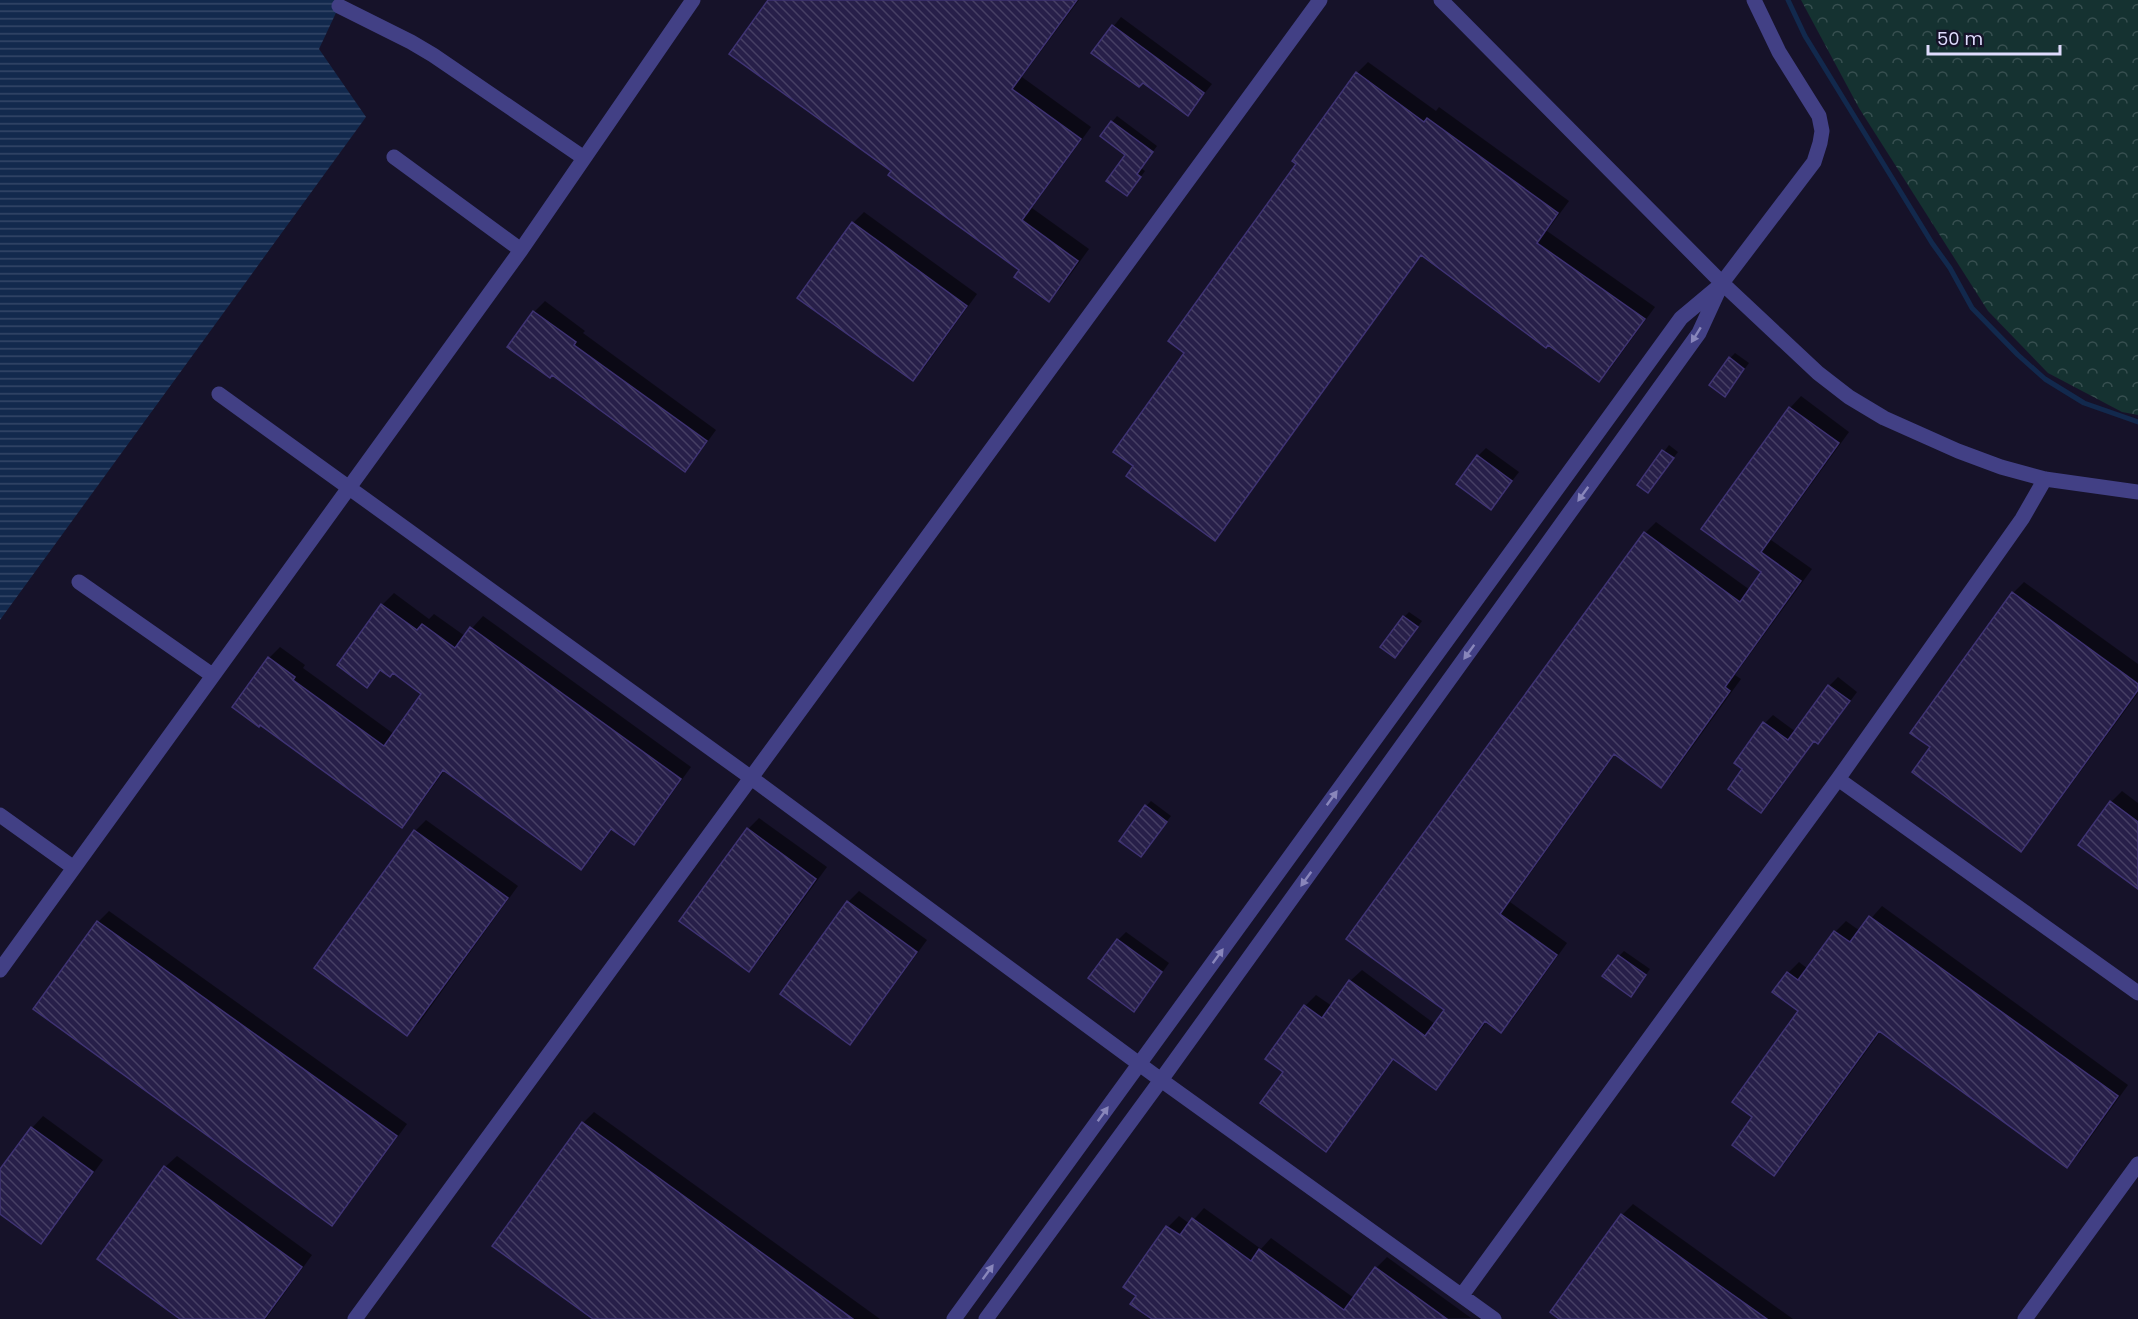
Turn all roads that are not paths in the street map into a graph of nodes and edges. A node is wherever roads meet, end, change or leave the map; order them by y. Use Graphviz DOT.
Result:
graph roads {
  1 [pos="693,0"];
  2 [pos="1320,0"];
  3 [pos="1442,0"];
  4 [pos="1754,0"];
  5 [pos="339,6"];
  6 [pos="394,157"];
  7 [pos="584,158"];
  8 [pos="521,250"];
  9 [pos="1722,283"];
  10 [pos="219,394"];
  11 [pos="2045,479"];
  12 [pos="348,488"];
  13 [pos="2138,492"];
  14 [pos="79,582"];
  15 [pos="212,675"];
  16 [pos="750,777"];
  17 [pos="1838,779"];
  18 [pos="0,815"];
  19 [pos="74,868"];
  20 [pos="0,970"];
  21 [pos="2138,993"];
  22 [pos="1140,1064"];
  23 [pos="1161,1080"];
  24 [pos="2138,1164"];
  25 [pos="1462,1295"];
  26 [pos="355,1319"];
  27 [pos="954,1319"];
  28 [pos="986,1319"];
  29 [pos="1494,1319"];
  30 [pos="2025,1319"];
  1 -- 7 [label="street"];
  2 -- 16 [label="street"];
  3 -- 9 [label="street"];
  4 -- 9 [label="street"];
  5 -- 7 [label="street"];
  6 -- 8 [label="street"];
  7 -- 8 [label="street"];
  8 -- 12 [label="street"];
  9 -- 11 [label="street"];
  22 -- 9 [label="street, one-way"];
  9 -- 23 [label="street, one-way"];
  10 -- 12 [label="street"];
  11 -- 13 [label="street"];
  11 -- 17 [label="street"];
  12 -- 15 [label="street"];
  12 -- 16 [label="street"];
  14 -- 15 [label="street"];
  15 -- 19 [label="street"];
  16 -- 22 [label="street"];
  16 -- 26 [label="street"];
  17 -- 21 [label="street"];
  17 -- 25 [label="street"];
  18 -- 19 [label="street"];
  19 -- 20 [label="street"];
  22 -- 23 [label="street"];
  27 -- 22 [label="street, one-way"];
  23 -- 25 [label="street"];
  23 -- 28 [label="street"];
  24 -- 30 [label="street"];
  25 -- 29 [label="street"];
}
